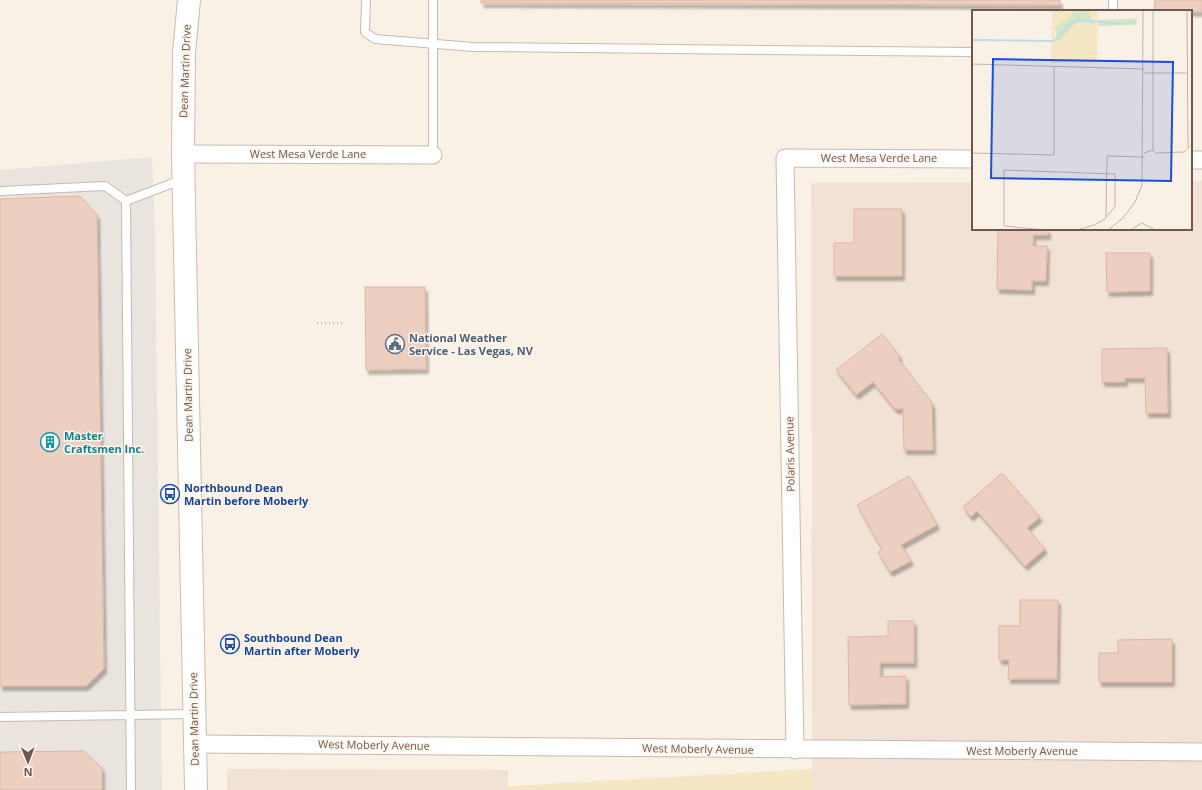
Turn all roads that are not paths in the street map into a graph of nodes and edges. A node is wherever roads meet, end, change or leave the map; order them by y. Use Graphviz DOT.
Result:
graph roads {
  1 [pos="190,0"];
  2 [pos="366,0"];
  3 [pos="433,0"];
  4 [pos="433,44"];
  5 [pos="972,52"];
  6 [pos="183,154"];
  7 [pos="433,155"];
  8 [pos="784,158"];
  9 [pos="972,159"];
  10 [pos="184,179"];
  11 [pos="0,191"];
  12 [pos="126,201"];
  13 [pos="194,714"];
  14 [pos="129,715"];
  15 [pos="0,717"];
  16 [pos="195,744"];
  17 [pos="795,750"];
  18 [pos="1202,752"];
  19 [pos="131,790"];
  20 [pos="196,790"];
  1 -- 6 [label="main road, Dean Martin Drive"];
  2 -- 4 [label="lane"];
  3 -- 4 [label="lane"];
  4 -- 5 [label="lane"];
  4 -- 7 [label="lane"];
  6 -- 7 [label="street, West Mesa Verde Lane"];
  6 -- 10 [label="main road, Dean Martin Drive"];
  8 -- 9 [label="street, West Mesa Verde Lane"];
  8 -- 17 [label="street, Polaris Avenue"];
  10 -- 12 [label="lane"];
  10 -- 13 [label="main road, Dean Martin Drive"];
  11 -- 12 [label="lane"];
  12 -- 14 [label="lane"];
  13 -- 14 [label="lane"];
  13 -- 16 [label="main road, Dean Martin Drive"];
  14 -- 15 [label="lane"];
  14 -- 19 [label="lane"];
  16 -- 17 [label="street, West Moberly Avenue"];
  16 -- 20 [label="main road, Dean Martin Drive"];
  17 -- 18 [label="street, West Moberly Avenue"];
}
